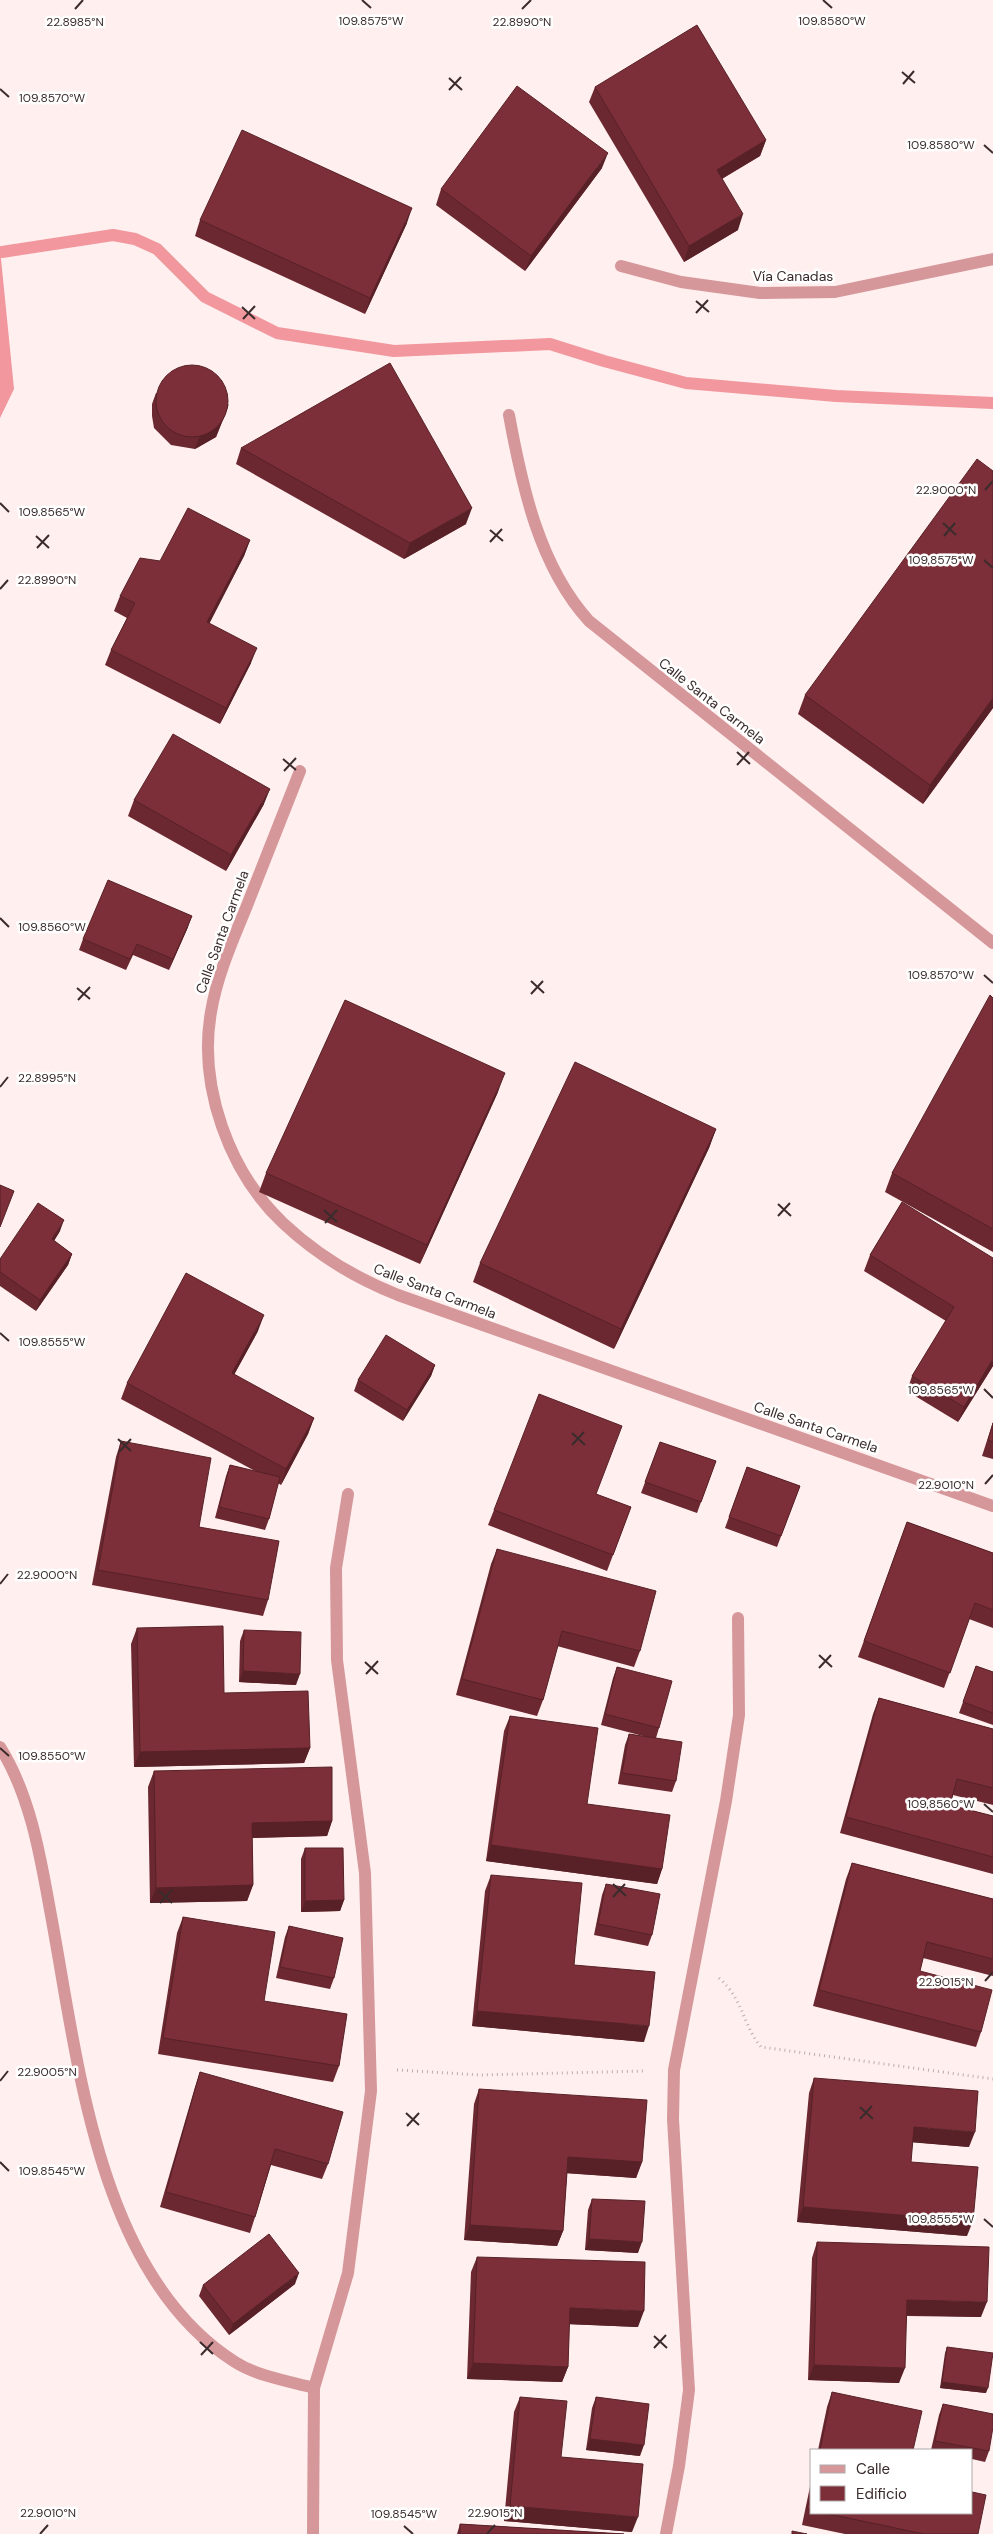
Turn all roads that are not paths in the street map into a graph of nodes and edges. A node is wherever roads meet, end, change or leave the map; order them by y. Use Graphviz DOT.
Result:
graph roads {
  1 [pos="993,259"];
  2 [pos="621,266"];
  3 [pos="509,415"];
  4 [pos="300,771"];
  5 [pos="993,944"];
  6 [pos="348,1494"];
  7 [pos="993,1506"];
  8 [pos="738,1618"];
  9 [pos="0,1747"];
  10 [pos="314,2388"];
  11 [pos="314,2534"];
  12 [pos="666,2534"];
  1 -- 2 [label="street, Vía Canadas"];
  3 -- 5 [label="street, Calle Santa Carmela"];
  4 -- 7 [label="street, Calle Santa Carmela"];
  6 -- 10 [label="street"];
  8 -- 12 [label="street"];
  9 -- 10 [label="street"];
  10 -- 11 [label="street"];
}
